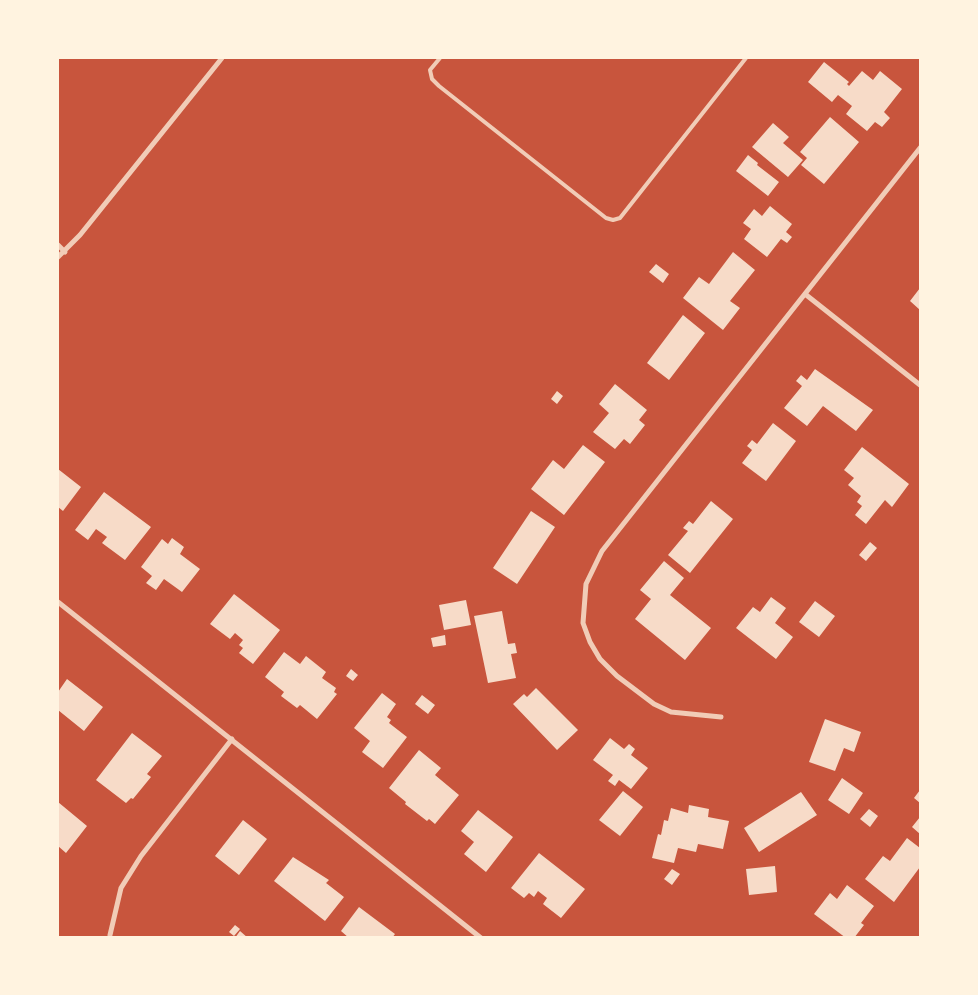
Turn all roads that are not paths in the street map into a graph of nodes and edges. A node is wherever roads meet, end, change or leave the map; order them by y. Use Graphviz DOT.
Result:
graph roads {
  1 [pos="222,58"];
  2 [pos="440,58"];
  3 [pos="746,58"];
  4 [pos="920,148"];
  5 [pos="58,246"];
  6 [pos="65,252"];
  7 [pos="58,257"];
  8 [pos="804,294"];
  9 [pos="920,385"];
  10 [pos="58,602"];
  11 [pos="721,717"];
  12 [pos="232,739"];
  13 [pos="110,935"];
  14 [pos="481,938"];
  1 -- 6 [label="street"];
  2 -- 3 [label="lane"];
  4 -- 8 [label="street"];
  5 -- 6 [label="street"];
  6 -- 7 [label="street"];
  8 -- 9 [label="street"];
  8 -- 11 [label="street"];
  10 -- 12 [label="street"];
  12 -- 13 [label="street"];
  12 -- 14 [label="street"];
}
